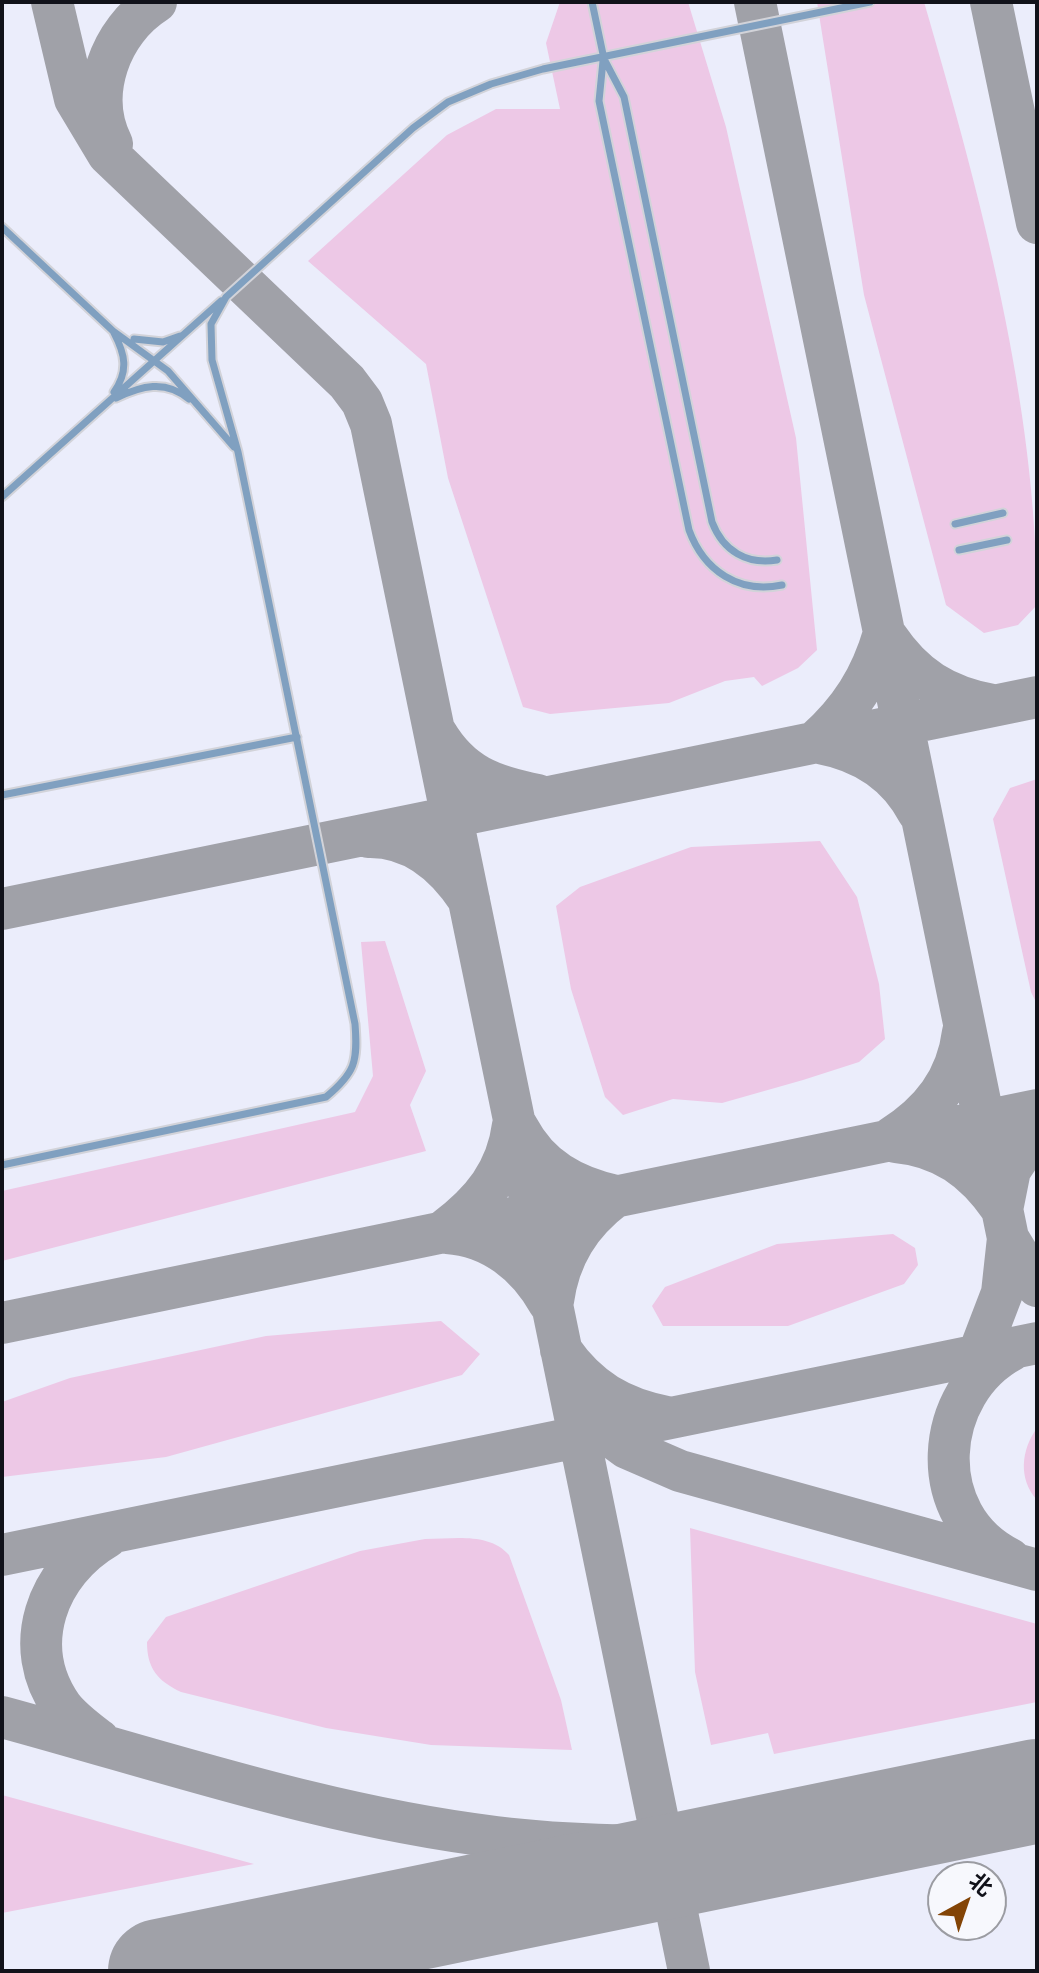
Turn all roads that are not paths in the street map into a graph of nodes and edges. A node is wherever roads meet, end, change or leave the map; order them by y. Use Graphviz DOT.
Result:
graph roads {
  1 [pos="592,2"];
  2 [pos="870,2"];
  3 [pos="604,59"];
  4 [pos="2,227"];
  5 [pos="226,297"];
  6 [pos="113,331"];
  7 [pos="185,333"];
  8 [pos="155,360"];
  9 [pos="107,403"];
  10 [pos="209,415"];
  11 [pos="238,452"];
  12 [pos="2,497"];
  13 [pos="1003,513"];
  14 [pos="955,524"];
  15 [pos="1007,540"];
  16 [pos="959,550"];
  17 [pos="777,560"];
  18 [pos="782,585"];
  19 [pos="297,737"];
  20 [pos="2,795"];
  21 [pos="2,1165"];
  1 -- 3 [label="lane"];
  2 -- 3 [label="lane"];
  3 -- 5 [label="lane"];
  3 -- 17 [label="lane"];
  3 -- 18 [label="lane"];
  4 -- 6 [label="lane"];
  5 -- 7 [label="lane"];
  5 -- 11 [label="lane"];
  6 -- 7 [label="lane"];
  6 -- 8 [label="lane"];
  6 -- 9 [label="lane"];
  7 -- 8 [label="lane"];
  8 -- 9 [label="lane"];
  8 -- 10 [label="lane"];
  9 -- 10 [label="lane"];
  9 -- 12 [label="lane"];
  10 -- 11 [label="lane"];
  11 -- 19 [label="lane"];
  13 -- 14 [label="lane"];
  15 -- 16 [label="lane"];
  19 -- 20 [label="lane"];
  19 -- 21 [label="lane"];
}
